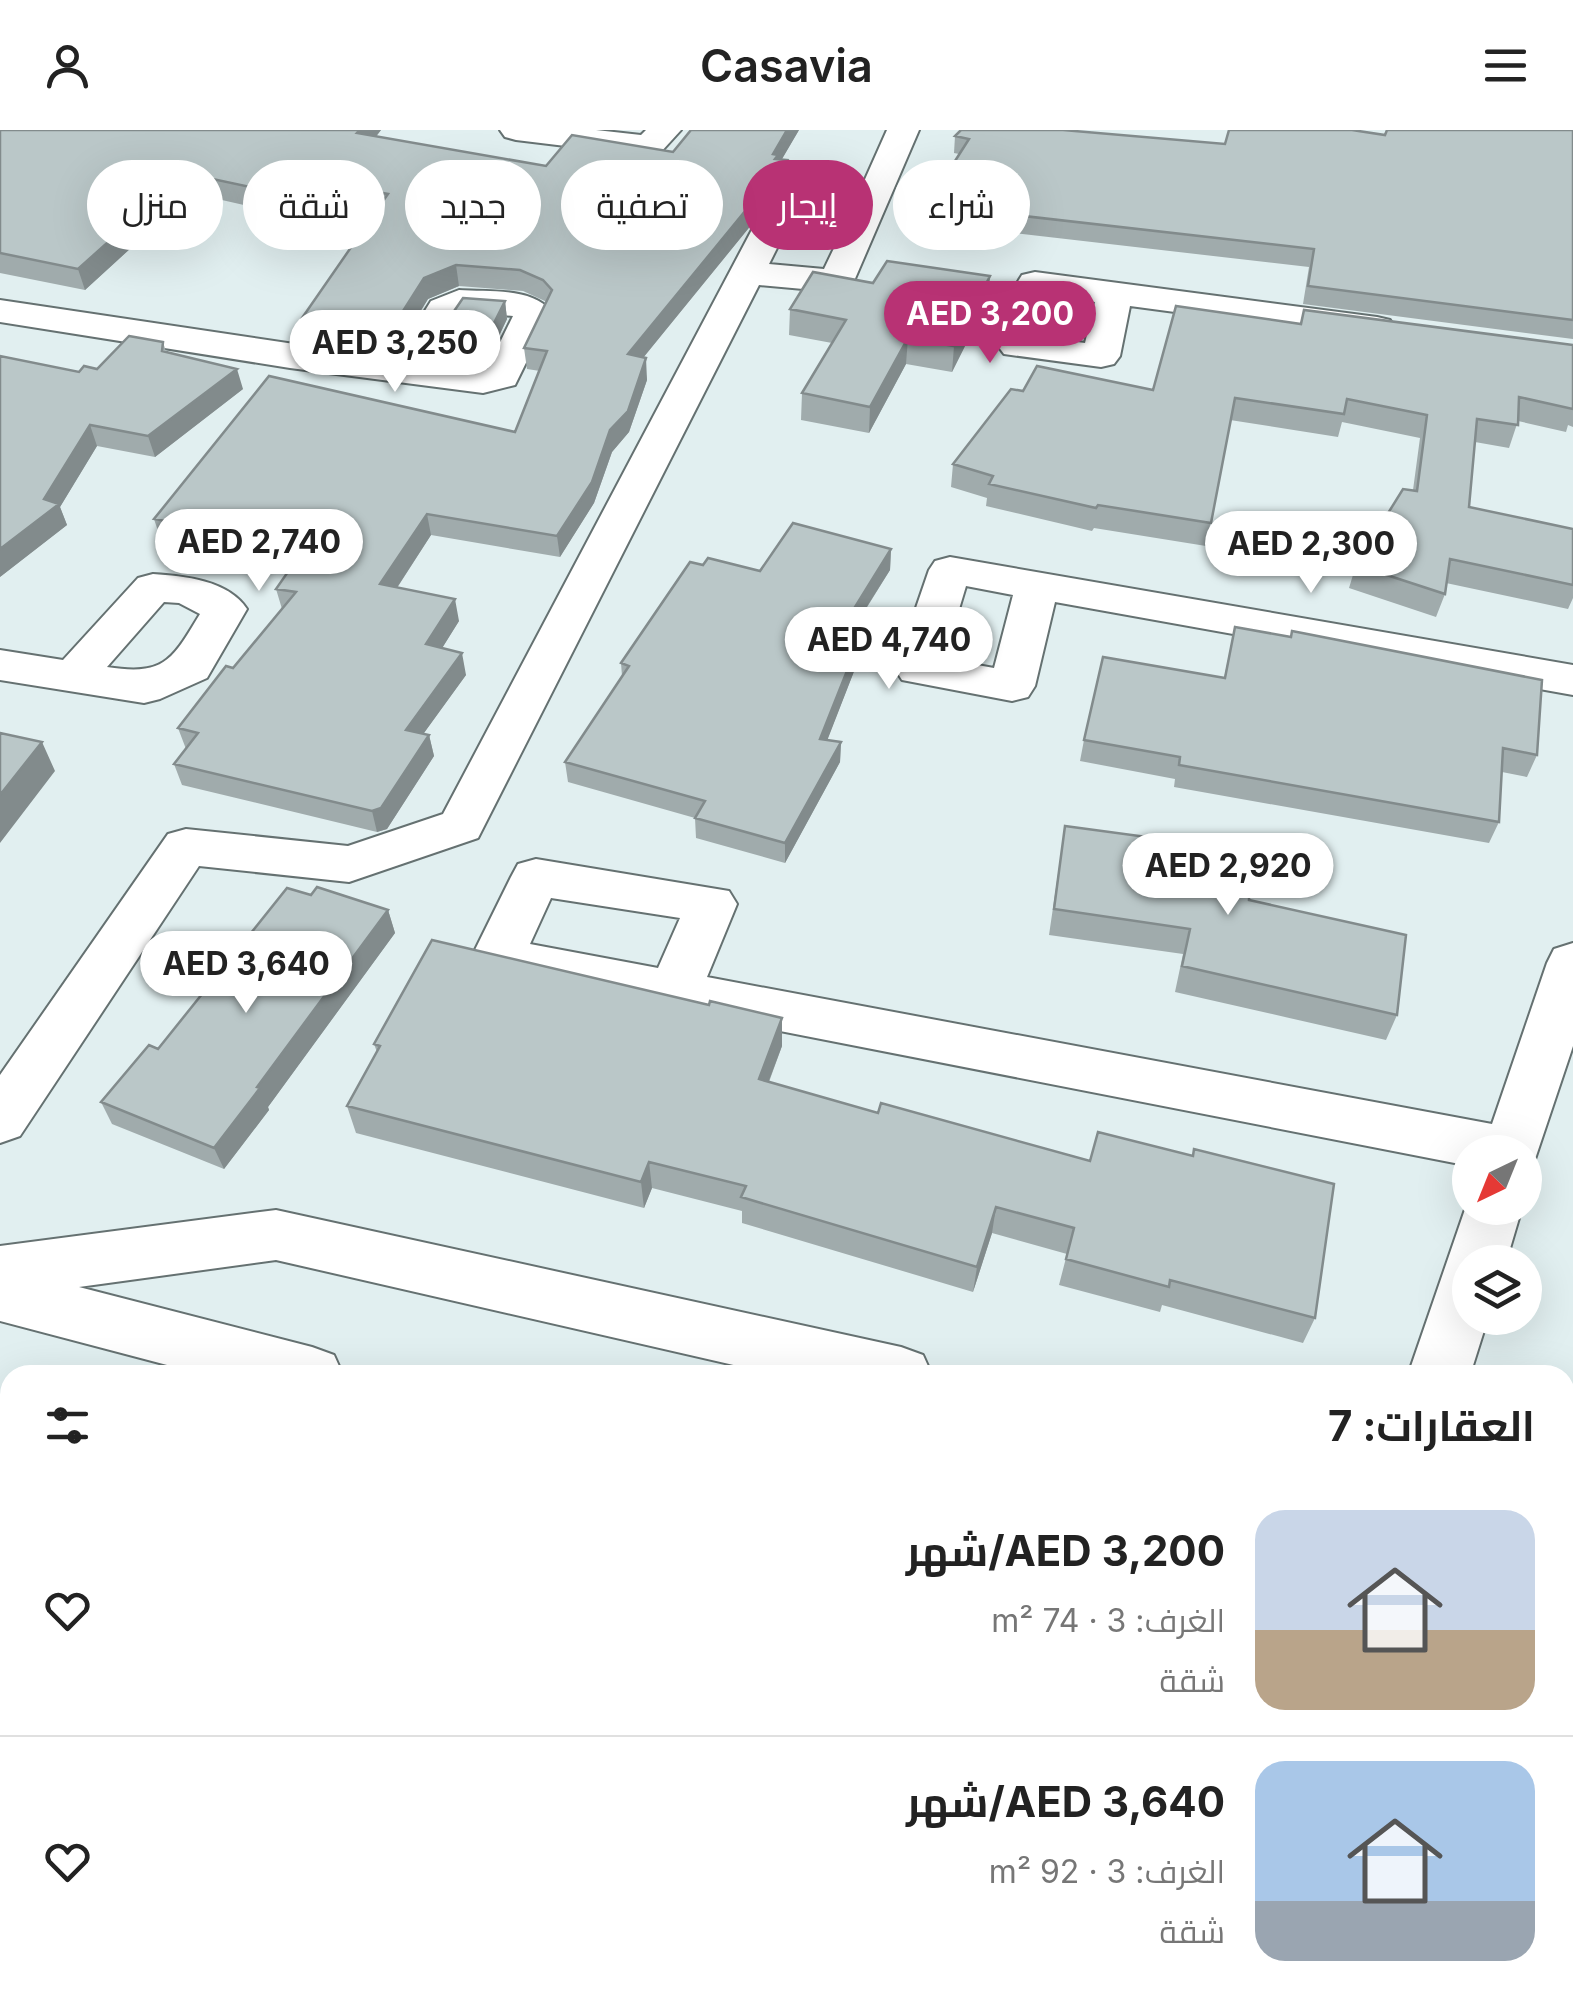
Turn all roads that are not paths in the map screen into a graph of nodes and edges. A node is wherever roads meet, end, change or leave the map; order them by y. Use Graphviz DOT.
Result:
graph roads {
  1 [pos="516,130"];
  2 [pos="665,130"];
  3 [pos="903,130"];
  4 [pos="599,135"];
  5 [pos="1115,294"];
  6 [pos="0,311"];
  7 [pos="1420,334"];
  8 [pos="407,370"];
  9 [pos="1037,585"];
  10 [pos="0,664"];
  11 [pos="73,677"];
  12 [pos="1573,680"];
  13 [pos="1573,963"];
  14 [pos="675,992"];
  15 [pos="0,1120"];
  16 [pos="1517,1135"];
  17 [pos="1452,1141"];
  18 [pos="0,1272"];
  19 [pos="0,1294"];
  20 [pos="1452,1335"];
  21 [pos="273,1365"];
  22 [pos="856,1365"];
  23 [pos="1442,1365"];
  1 -- 4 [label="street"];
  2 -- 4 [label="street"];
  3 -- 15 [label="street"];
  5 -- 7 [label="street"];
  6 -- 8 [label="street"];
  9 -- 12 [label="street"];
  10 -- 11 [label="street"];
  13 -- 16 [label="street"];
  14 -- 17 [label="street"];
  18 -- 22 [label="street"];
  19 -- 21 [label="street"];
  20 -- 23 [label="street"];
}
